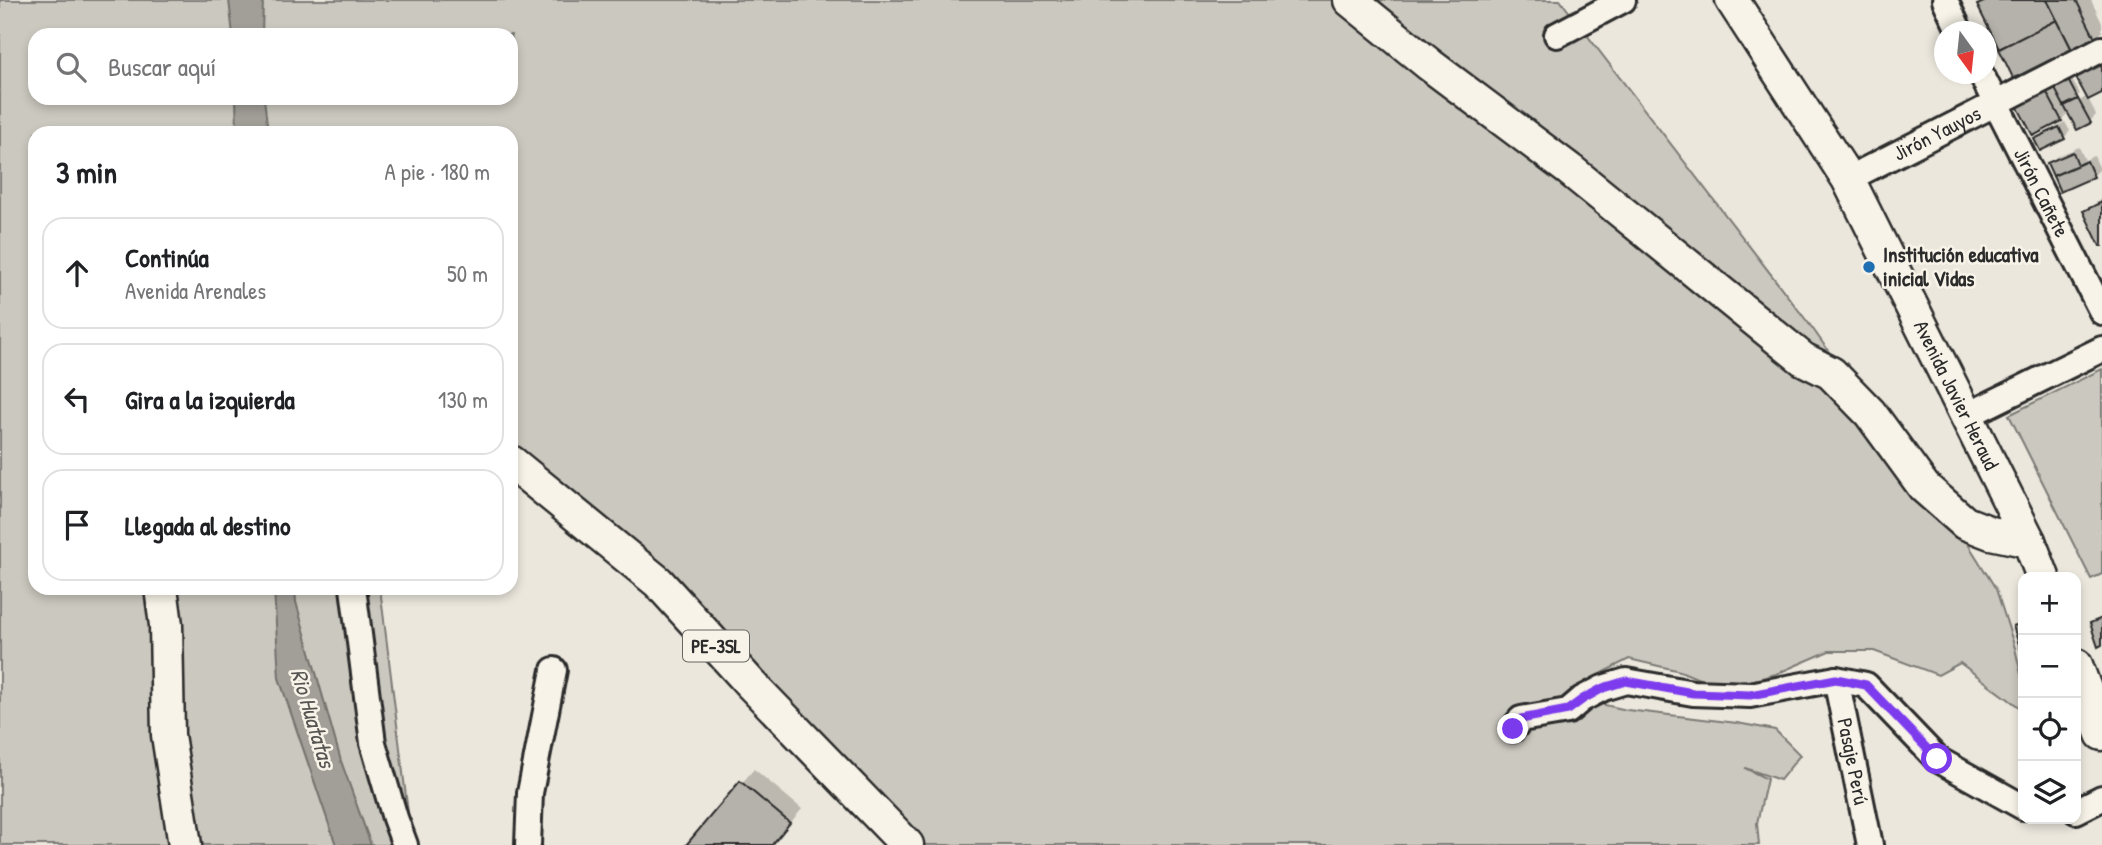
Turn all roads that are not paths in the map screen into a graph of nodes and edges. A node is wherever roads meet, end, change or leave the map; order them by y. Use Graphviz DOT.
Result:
graph roads {
  1 [pos="1350,0"];
  2 [pos="1622,0"];
  3 [pos="1731,0"];
  4 [pos="1944,0"];
  5 [pos="1954,21"];
  6 [pos="1557,35"];
  7 [pos="2102,49"];
  8 [pos="1986,84"];
  9 [pos="1996,104"];
  10 [pos="1848,179"];
  11 [pos="2102,312"];
  12 [pos="2102,349"];
  13 [pos="1966,416"];
  14 [pos="518,468"];
  15 [pos="2029,541"];
  16 [pos="2041,572"];
  17 [pos="162,595"];
  18 [pos="354,595"];
  19 [pos="554,670"];
  20 [pos="2081,678"];
  21 [pos="1836,679"];
  22 [pos="1513,729"];
  23 [pos="2102,734"];
  24 [pos="2102,798"];
  25 [pos="2018,804"];
  26 [pos="2081,808"];
  27 [pos="185,845"];
  28 [pos="405,845"];
  29 [pos="528,845"];
  30 [pos="908,845"];
  31 [pos="1870,845"];
  1 -- 15 [label="main road"];
  2 -- 6 [label="street"];
  3 -- 10 [label="main road, Avenida Javier Heraud"];
  4 -- 5 [label="street"];
  7 -- 9 [label="street, Jirón Yauyos"];
  8 -- 9 [label="street, Jirón Cañete"];
  9 -- 10 [label="street, Jirón Yauyos"];
  9 -- 11 [label="street, Jirón Cañete"];
  10 -- 13 [label="main road, Avenida Javier Heraud"];
  12 -- 13 [label="street"];
  13 -- 15 [label="main road, Avenida Javier Heraud"];
  14 -- 30 [label="main road, PE-3SL"];
  15 -- 16 [label="main road, Avenida Javier Heraud"];
  17 -- 27 [label="main road"];
  18 -- 28 [label="street"];
  19 -- 29 [label="street"];
  20 -- 23 [label="main road"];
  21 -- 22 [label="street"];
  21 -- 25 [label="street"];
  21 -- 31 [label="street, Pasaje Perú"];
  24 -- 26 [label="street"];
}
